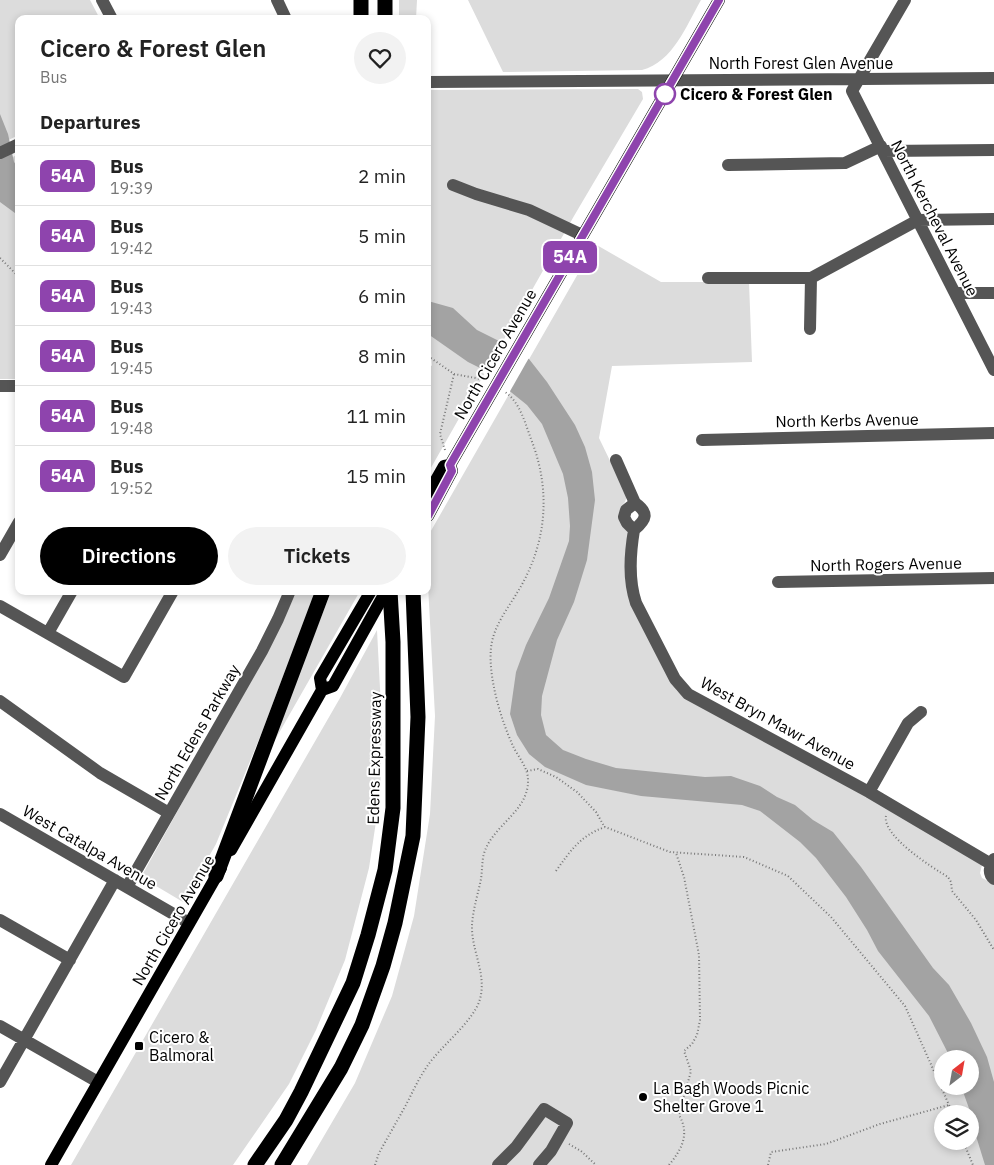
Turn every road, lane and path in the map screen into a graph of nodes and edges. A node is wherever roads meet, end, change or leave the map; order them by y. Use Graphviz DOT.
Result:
graph roads {
  1 [pos="102,0"];
  2 [pos="277,0"];
  3 [pos="361,0"];
  4 [pos="386,0"];
  5 [pos="719,0"];
  6 [pos="905,0"];
  7 [pos="110,15"];
  8 [pos="284,15"];
  9 [pos="361,15"];
  10 [pos="385,15"];
  11 [pos="994,78"];
  12 [pos="673,80"];
  13 [pos="857,80"];
  14 [pos="431,82"];
  15 [pos="15,146"];
  16 [pos="882,149"];
  17 [pos="994,150"];
  18 [pos="0,153"];
  19 [pos="728,165"];
  20 [pos="453,185"];
  21 [pos="994,219"];
  22 [pos="918,220"];
  23 [pos="582,235"];
  24 [pos="0,258"];
  25 [pos="15,273"];
  26 [pos="708,278"];
  27 [pos="810,278"];
  28 [pos="955,293"];
  29 [pos="994,293"];
  30 [pos="810,329"];
  31 [pos="431,358"];
  32 [pos="993,366"];
  33 [pos="454,374"];
  34 [pos="492,384"];
  35 [pos="15,386"];
  36 [pos="1,388"];
  37 [pos="500,389"];
  38 [pos="994,433"];
  39 [pos="702,440"];
  40 [pos="616,460"];
  41 [pos="450,465"];
  42 [pos="431,489"];
  43 [pos="431,510"];
  44 [pos="15,529"];
  45 [pos="0,555"];
  46 [pos="994,578"];
  47 [pos="778,582"];
  48 [pos="70,595"];
  49 [pos="170,595"];
  50 [pos="288,595"];
  51 [pos="321,595"];
  52 [pos="369,595"];
  53 [pos="384,595"];
  54 [pos="390,595"];
  55 [pos="413,599"];
  56 [pos="0,606"];
  57 [pos="48,633"];
  58 [pos="322,690"];
  59 [pos="0,701"];
  60 [pos="921,712"];
  61 [pos="527,771"];
  62 [pos="869,792"];
  63 [pos="889,804"];
  64 [pos="169,813"];
  65 [pos="0,814"];
  66 [pos="605,827"];
  67 [pos="676,853"];
  68 [pos="992,862"];
  69 [pos="556,871"];
  70 [pos="216,876"];
  71 [pos="994,879"];
  72 [pos="115,880"];
  73 [pos="127,887"];
  74 [pos="0,920"];
  75 [pos="189,923"];
  76 [pos="994,950"];
  77 [pos="70,960"];
  78 [pos="0,1026"];
  79 [pos="24,1040"];
  80 [pos="0,1082"];
  81 [pos="98,1082"];
  82 [pos="949,1105"];
  83 [pos="934,1109"];
  84 [pos="558,1138"];
  85 [pos="967,1150"];
  86 [pos="51,1165"];
  87 [pos="255,1165"];
  88 [pos="282,1165"];
  89 [pos="375,1165"];
  90 [pos="498,1165"];
  91 [pos="539,1165"];
  92 [pos="596,1165"];
  93 [pos="669,1165"];
  94 [pos="768,1165"];
  95 [pos="973,1165"];
  1 -- 7 [label="street"];
  2 -- 8 [label="street"];
  3 -- 9 [label="highway"];
  4 -- 10 [label="highway"];
  5 -- 12 [label="main road, North Cicero Avenue"];
  6 -- 13 [label="street"];
  11 -- 13 [label="street, North Forest Glen Avenue"];
  12 -- 13 [label="street, North Forest Glen Avenue"];
  12 -- 14 [label="street, North Forest Glen Avenue"];
  12 -- 23 [label="main road, North Cicero Avenue"];
  13 -- 16 [label="street, North Kercheval Avenue"];
  15 -- 18 [label="street"];
  16 -- 17 [label="street"];
  16 -- 19 [label="street"];
  16 -- 22 [label="street, North Kercheval Avenue"];
  20 -- 23 [label="street"];
  21 -- 22 [label="street"];
  22 -- 27 [label="street"];
  22 -- 28 [label="street, North Kercheval Avenue"];
  23 -- 41 [label="main road, North Cicero Avenue"];
  24 -- 25 [label="path"];
  26 -- 27 [label="street"];
  27 -- 30 [label="street"];
  28 -- 29 [label="street"];
  28 -- 32 [label="street, North Kercheval Avenue"];
  31 -- 33 [label="path"];
  33 -- 34 [label="path"];
  33 -- 41 [label="path"];
  35 -- 36 [label="street"];
  37 -- 61 [label="path"];
  38 -- 39 [label="street, North Kerbs Avenue"];
  40 -- 62 [label="street, West Bryn Mawr Avenue"];
  41 -- 42 [label="main road, North Cicero Avenue"];
  41 -- 43 [label="main road, North Cicero Avenue"];
  44 -- 45 [label="street"];
  46 -- 47 [label="street, North Rogers Avenue"];
  48 -- 57 [label="street"];
  49 -- 57 [label="street"];
  50 -- 64 [label="street, North Edens Parkway"];
  51 -- 70 [label="highway"];
  52 -- 58 [label="main road, North Cicero Avenue"];
  53 -- 58 [label="main road, North Cicero Avenue"];
  54 -- 87 [label="highway, Edens Expressway"];
  55 -- 88 [label="highway"];
  56 -- 57 [label="street"];
  58 -- 70 [label="main road, North Cicero Avenue"];
  59 -- 64 [label="street"];
  60 -- 62 [label="street"];
  61 -- 66 [label="path"];
  61 -- 89 [label="path"];
  62 -- 63 [label="street, West Bryn Mawr Avenue"];
  63 -- 68 [label="street, West Bryn Mawr Avenue"];
  63 -- 76 [label="path"];
  64 -- 73 [label="street, North Edens Parkway"];
  65 -- 72 [label="street, West Catalpa Avenue"];
  66 -- 67 [label="path"];
  66 -- 69 [label="path"];
  67 -- 82 [label="path"];
  67 -- 93 [label="path"];
  68 -- 71 [label="street, West Bryn Mawr Avenue"];
  70 -- 75 [label="main road, North Cicero Avenue"];
  72 -- 73 [label="street, West Catalpa Avenue"];
  72 -- 77 [label="street"];
  73 -- 75 [label="street, West Catalpa Avenue"];
  74 -- 77 [label="street"];
  75 -- 81 [label="main road, North Cicero Avenue"];
  77 -- 79 [label="street"];
  78 -- 79 [label="street"];
  79 -- 80 [label="street"];
  79 -- 81 [label="street"];
  81 -- 86 [label="main road, North Cicero Avenue"];
  83 -- 94 [label="path"];
  84 -- 90 [label="street"];
  84 -- 91 [label="street"];
  84 -- 92 [label="path"];
  85 -- 95 [label="path"];
}
